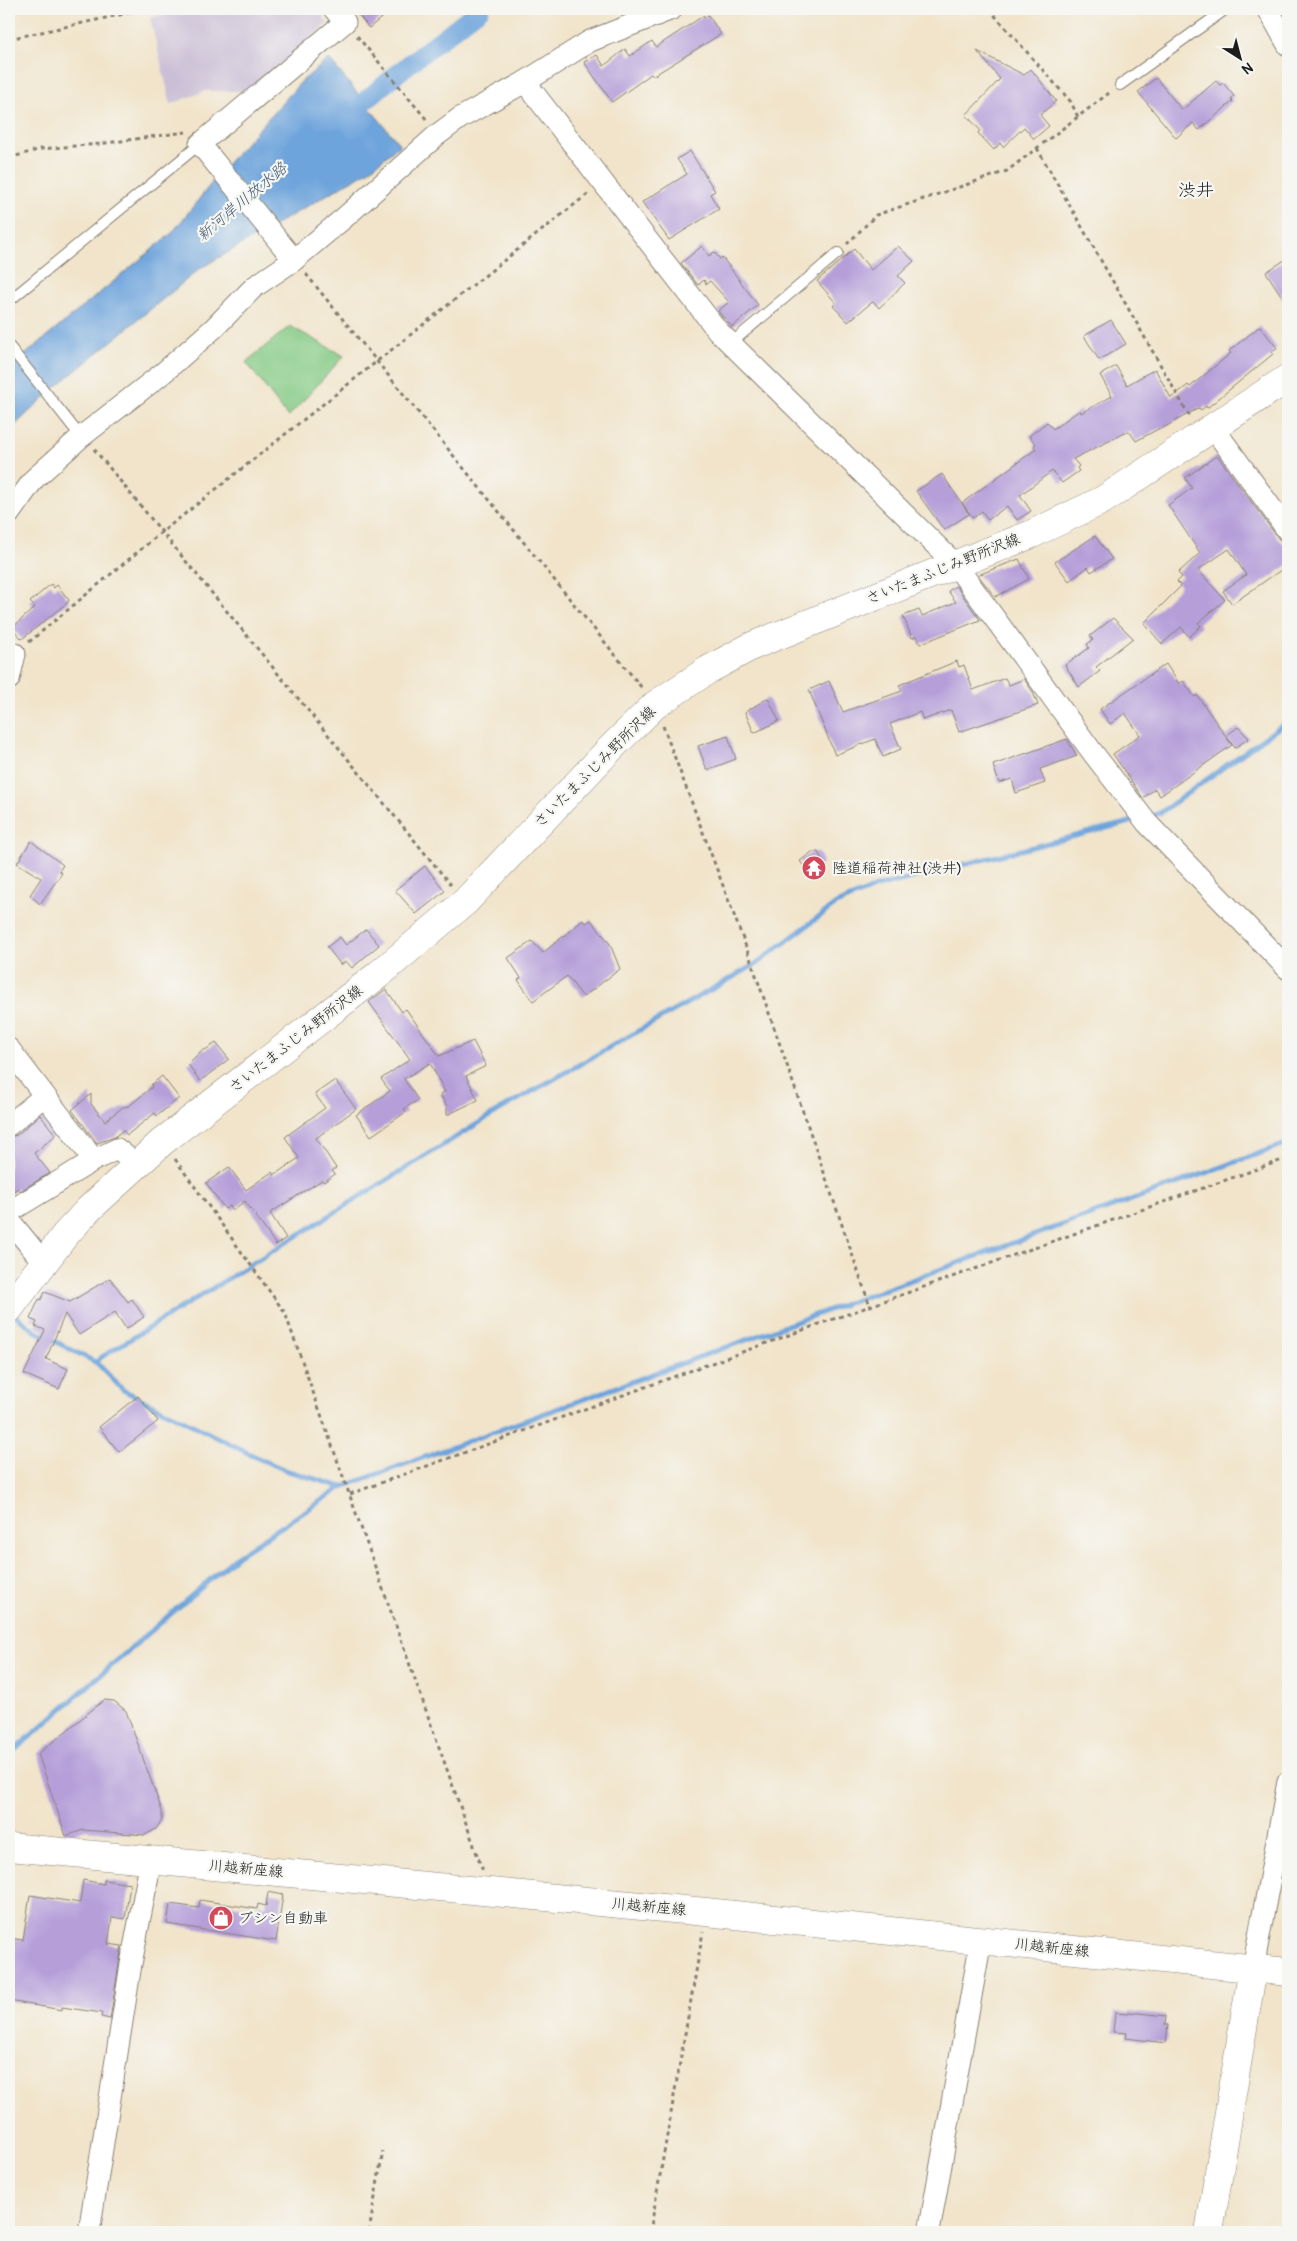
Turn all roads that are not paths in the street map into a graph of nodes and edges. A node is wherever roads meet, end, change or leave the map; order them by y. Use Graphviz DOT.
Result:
graph roads {
  1 [pos="334,9"];
  2 [pos="672,9"];
  3 [pos="1226,9"];
  4 [pos="1268,9"];
  5 [pos="1288,45"];
  6 [pos="525,82"];
  7 [pos="1120,85"];
  8 [pos="202,147"];
  9 [pos="288,253"];
  10 [pos="838,253"];
  11 [pos="9,301"];
  12 [pos="730,344"];
  13 [pos="9,346"];
  14 [pos="1288,378"];
  15 [pos="1206,431"];
  16 [pos="78,433"];
  17 [pos="9,514"];
  18 [pos="1288,531"];
  19 [pos="955,564"];
  20 [pos="15,654"];
  21 [pos="9,679"];
  22 [pos="1288,969"];
  23 [pos="9,1049"];
  24 [pos="44,1096"];
  25 [pos="9,1125"];
  26 [pos="94,1160"];
  27 [pos="136,1164"];
  28 [pos="9,1212"];
  29 [pos="9,1220"];
  30 [pos="44,1260"];
  31 [pos="9,1309"];
  32 [pos="1288,1782"];
  33 [pos="9,1847"];
  34 [pos="151,1860"];
  35 [pos="980,1940"];
  36 [pos="1253,1968"];
  37 [pos="1288,1972"];
  38 [pos="89,2232"];
  39 [pos="929,2232"];
  40 [pos="1209,2232"];
  1 -- 8 [label="street"];
  2 -- 6 [label="street"];
  3 -- 7 [label="lane"];
  4 -- 5 [label="street"];
  6 -- 9 [label="street"];
  6 -- 12 [label="street"];
  8 -- 9 [label="street"];
  8 -- 11 [label="lane"];
  9 -- 16 [label="street"];
  10 -- 12 [label="lane"];
  12 -- 19 [label="street"];
  13 -- 16 [label="lane"];
  14 -- 15 [label="main road, さいたまふじみ野所沢線"];
  15 -- 18 [label="street"];
  15 -- 19 [label="main road, さいたまふじみ野所沢線"];
  16 -- 17 [label="street"];
  19 -- 22 [label="street"];
  19 -- 27 [label="main road, さいたまふじみ野所沢線"];
  20 -- 21 [label="street"];
  23 -- 24 [label="street"];
  24 -- 25 [label="street"];
  24 -- 26 [label="street"];
  26 -- 27 [label="street"];
  26 -- 28 [label="street"];
  27 -- 30 [label="main road, さいたまふじみ野所沢線"];
  29 -- 30 [label="street"];
  30 -- 31 [label="main road, さいたまふじみ野所沢線"];
  32 -- 36 [label="street"];
  33 -- 34 [label="main road, 川越新座線"];
  34 -- 35 [label="main road, 川越新座線"];
  34 -- 38 [label="street"];
  35 -- 36 [label="main road, 川越新座線"];
  35 -- 39 [label="street"];
  36 -- 37 [label="main road, 川越新座線"];
  36 -- 40 [label="main road"];
}
